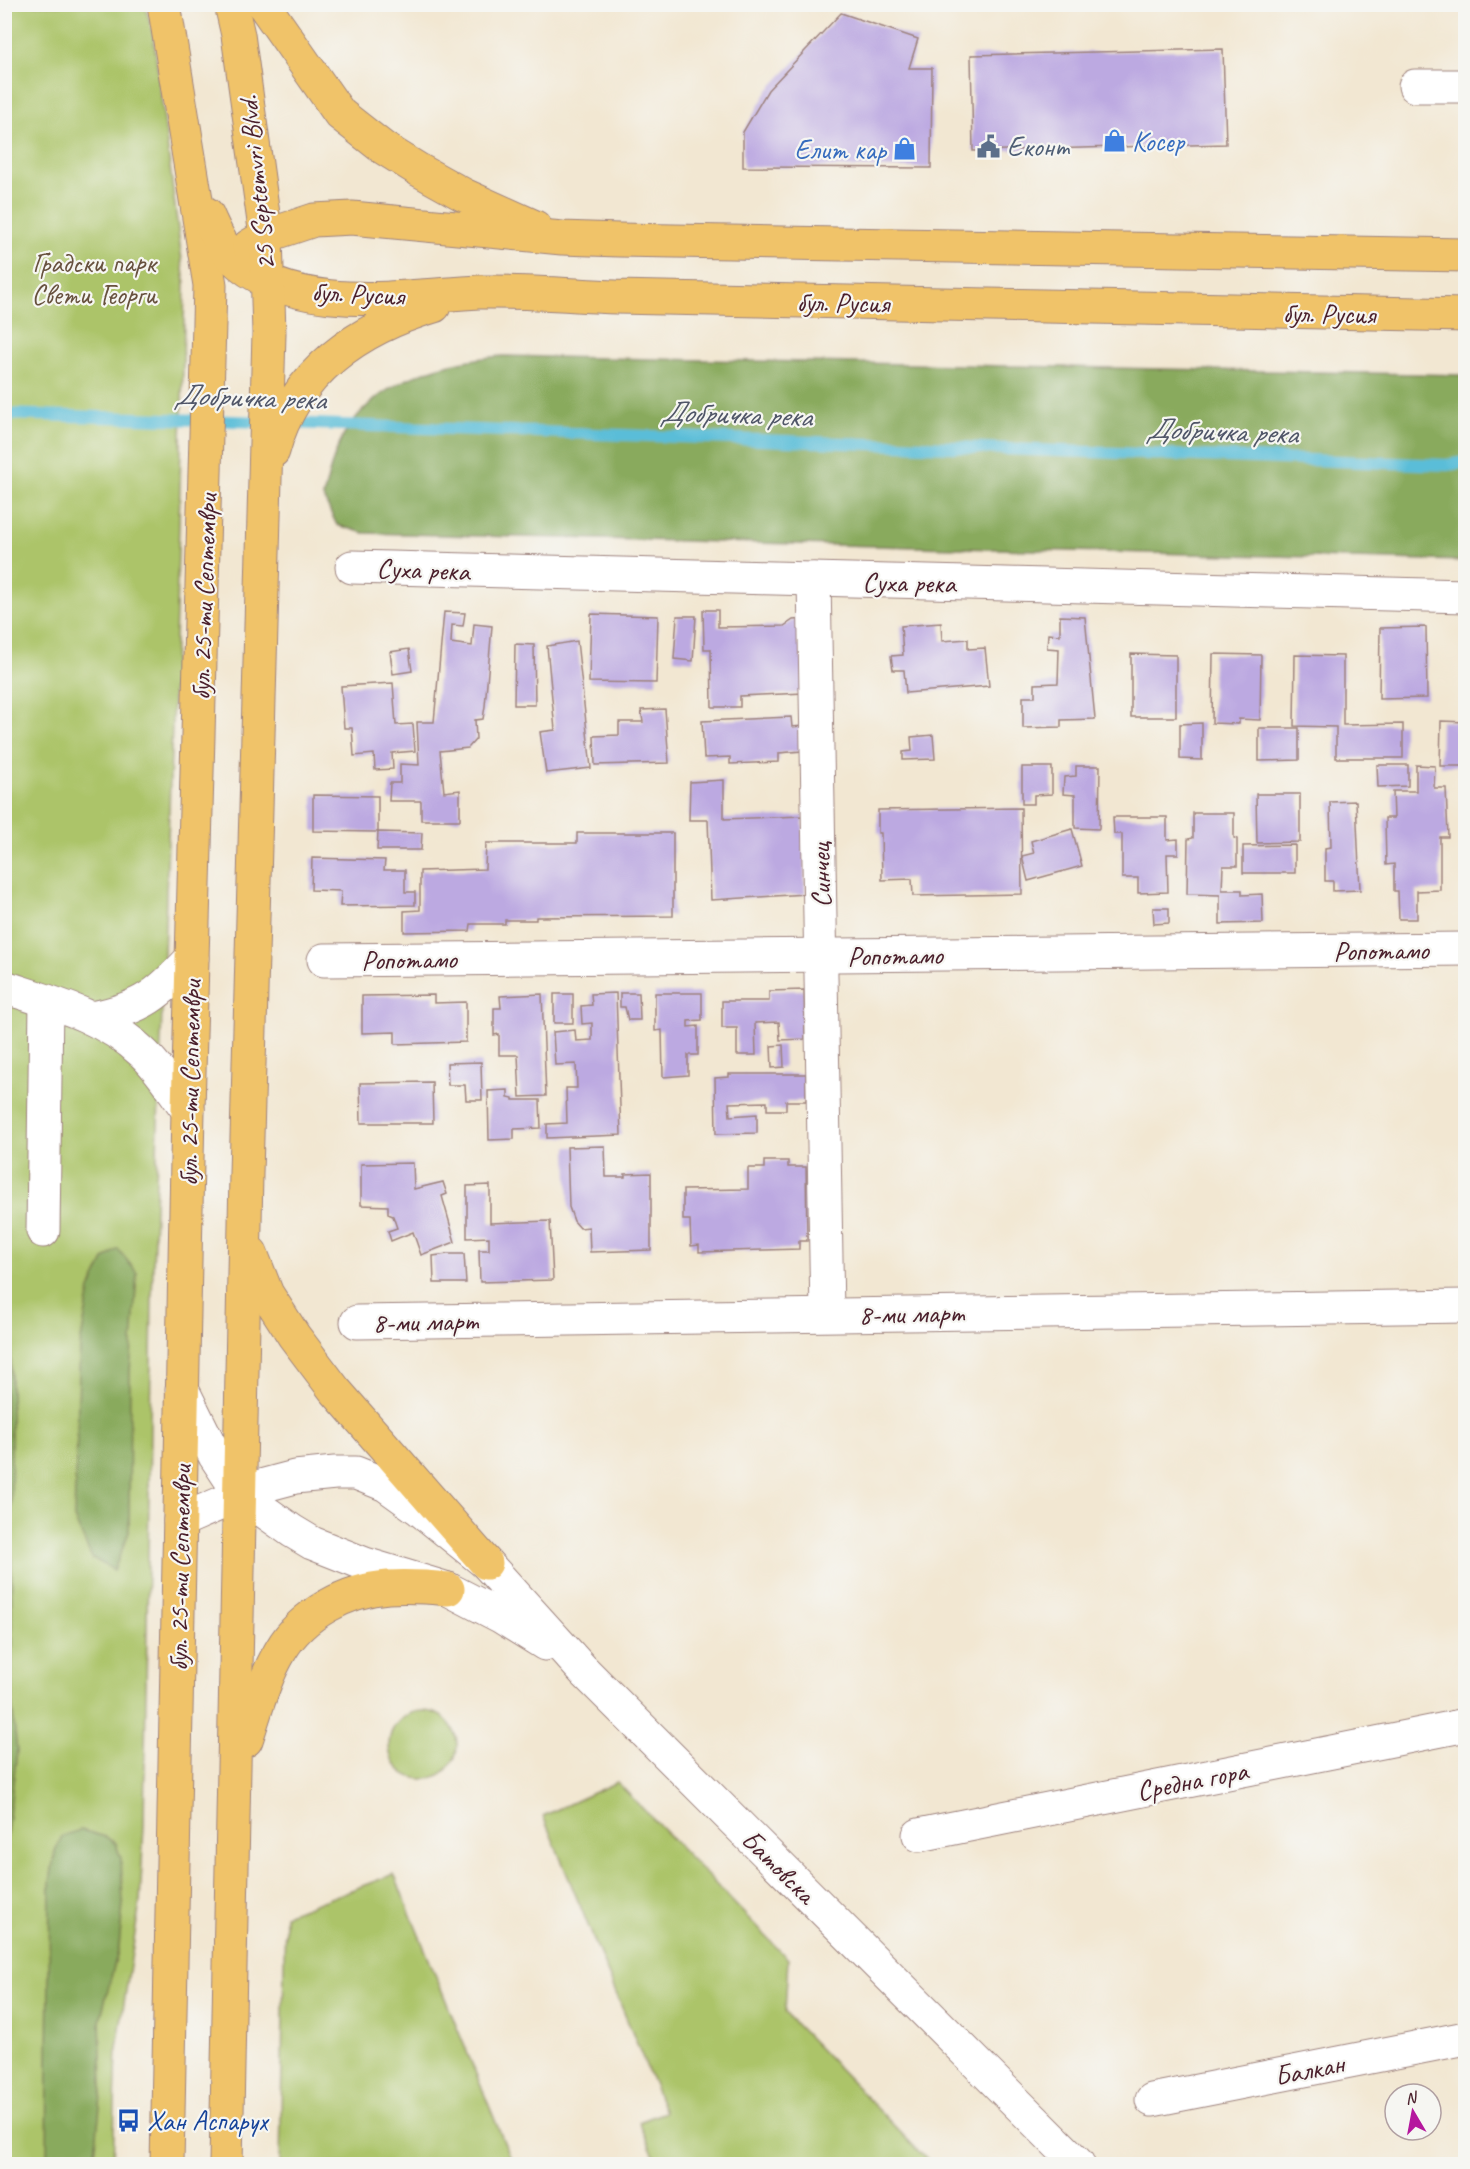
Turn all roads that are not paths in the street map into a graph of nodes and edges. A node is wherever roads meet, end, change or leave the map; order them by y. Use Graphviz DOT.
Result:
graph roads {
  1 [pos="164,4"];
  2 [pos="231,4"];
  3 [pos="263,4"];
  4 [pos="1415,86"];
  5 [pos="1466,86"];
  6 [pos="194,181"];
  7 [pos="266,236"];
  8 [pos="562,238"];
  9 [pos="1466,255"];
  10 [pos="231,256"];
  11 [pos="268,282"];
  12 [pos="210,285"];
  13 [pos="481,292"];
  14 [pos="1466,315"];
  15 [pos="269,362"];
  16 [pos="265,481"];
  17 [pos="352,567"];
  18 [pos="814,579"];
  19 [pos="1466,596"];
  20 [pos="1466,949"];
  21 [pos="822,955"];
  22 [pos="192,958"];
  23 [pos="324,960"];
  24 [pos="4,987"];
  25 [pos="46,1001"];
  26 [pos="93,1018"];
  27 [pos="188,1110"];
  28 [pos="43,1231"];
  29 [pos="245,1236"];
  30 [pos="1466,1306"];
  31 [pos="827,1314"];
  32 [pos="357,1322"];
  33 [pos="182,1389"];
  34 [pos="240,1494"];
  35 [pos="180,1521"];
  36 [pos="486,1563"];
  37 [pos="448,1588"];
  38 [pos="583,1670"];
  39 [pos="1466,1725"];
  40 [pos="235,1776"];
  41 [pos="919,1835"];
  42 [pos="1466,2038"];
  43 [pos="1152,2100"];
  44 [pos="167,2164"];
  45 [pos="226,2164"];
  46 [pos="1078,2164"];
  1 -- 6 [label="main road, бул. 25-ти Септември"];
  2 -- 7 [label="main road, 25 Septemvri Blvd."];
  3 -- 8 [label="main road"];
  4 -- 5 [label="street"];
  6 -- 10 [label="main road, бул. Русия"];
  6 -- 12 [label="main road, бул. 25-ти Септември"];
  7 -- 8 [label="main road, бул. Русия"];
  7 -- 10 [label="main road, бул. Русия"];
  7 -- 11 [label="main road, 25 Septemvri Blvd."];
  8 -- 9 [label="main road, бул. Русия"];
  10 -- 11 [label="main road, бул. Русия"];
  10 -- 12 [label="main road, бул. Русия"];
  11 -- 13 [label="main road, бул. Русия"];
  11 -- 15 [label="main road, 25 Septemvri Blvd."];
  12 -- 22 [label="main road, бул. 25-ти Септември"];
  13 -- 14 [label="main road, бул. Русия"];
  13 -- 16 [label="main road"];
  15 -- 16 [label="main road, бул. 25-ти Септември"];
  16 -- 29 [label="main road, бул. 25-ти Септември"];
  17 -- 18 [label="street, Суха река"];
  18 -- 19 [label="street, Суха река"];
  18 -- 21 [label="street, Синчец"];
  20 -- 21 [label="street, Ропотамо"];
  21 -- 23 [label="street, Ропотамо"];
  21 -- 31 [label="street, Синчец"];
  22 -- 26 [label="street"];
  22 -- 27 [label="main road, бул. 25-ти Септември"];
  24 -- 25 [label="street"];
  25 -- 26 [label="street"];
  25 -- 28 [label="street"];
  26 -- 27 [label="street"];
  27 -- 33 [label="main road, бул. 25-ти Септември"];
  29 -- 34 [label="main road, бул. 25-ти Септември"];
  29 -- 36 [label="main road"];
  30 -- 31 [label="street, 8-ми март"];
  31 -- 32 [label="street, 8-ми март"];
  33 -- 34 [label="street"];
  33 -- 35 [label="main road, бул. 25-ти Септември"];
  34 -- 35 [label="street, Батовска"];
  34 -- 36 [label="street, Батовска"];
  34 -- 37 [label="street"];
  34 -- 40 [label="main road, бул. 25-ти Септември"];
  35 -- 44 [label="main road, бул. 25-ти Септември"];
  36 -- 38 [label="street, Батовска"];
  37 -- 38 [label="street"];
  37 -- 40 [label="main road"];
  38 -- 46 [label="street, Батовска"];
  39 -- 41 [label="street, Средна гора"];
  40 -- 45 [label="main road, бул. 25-ти Септември"];
  42 -- 43 [label="street, Балкан"];
}
